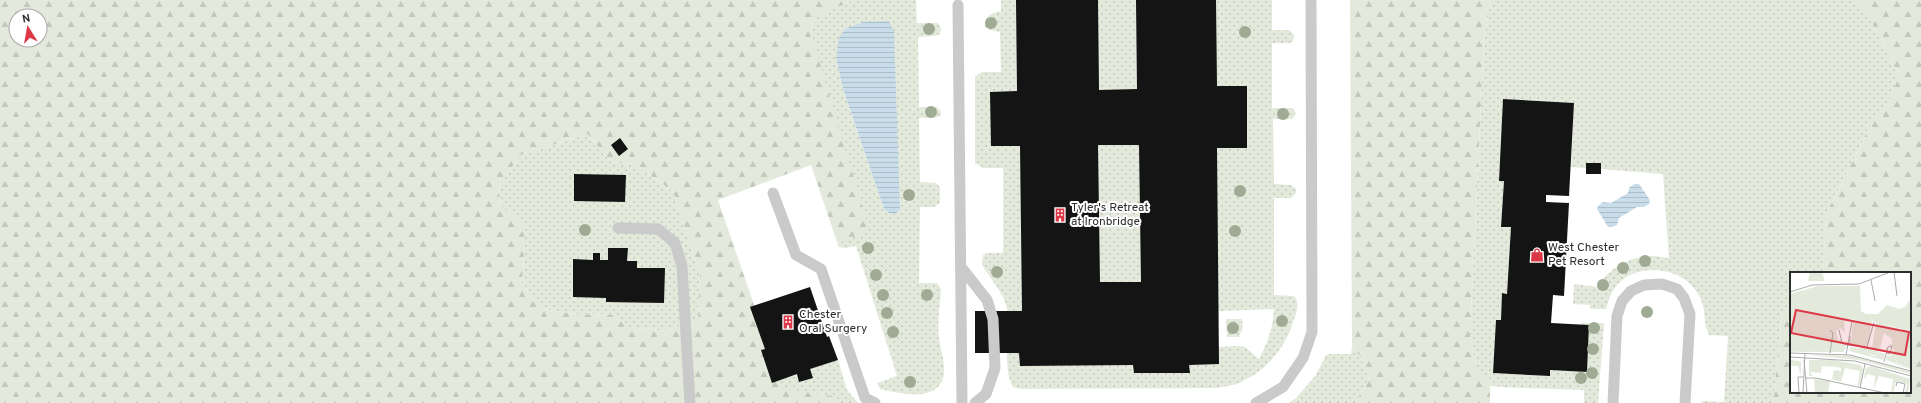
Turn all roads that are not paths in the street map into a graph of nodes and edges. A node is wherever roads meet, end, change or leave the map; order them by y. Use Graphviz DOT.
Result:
graph roads {
  1 [pos="1311,0"];
  2 [pos="958,5"];
  3 [pos="773,193"];
  4 [pos="618,228"];
  5 [pos="961,266"];
  6 [pos="690,403"];
  7 [pos="875,403"];
  8 [pos="962,403"];
  9 [pos="975,403"];
  10 [pos="1256,403"];
  11 [pos="1613,403"];
  12 [pos="1685,403"];
  1 -- 10 [label="lane"];
  2 -- 5 [label="lane"];
  3 -- 7 [label="lane"];
  4 -- 6 [label="lane"];
  5 -- 8 [label="lane"];
  5 -- 9 [label="lane"];
  11 -- 12 [label="lane"];
}
